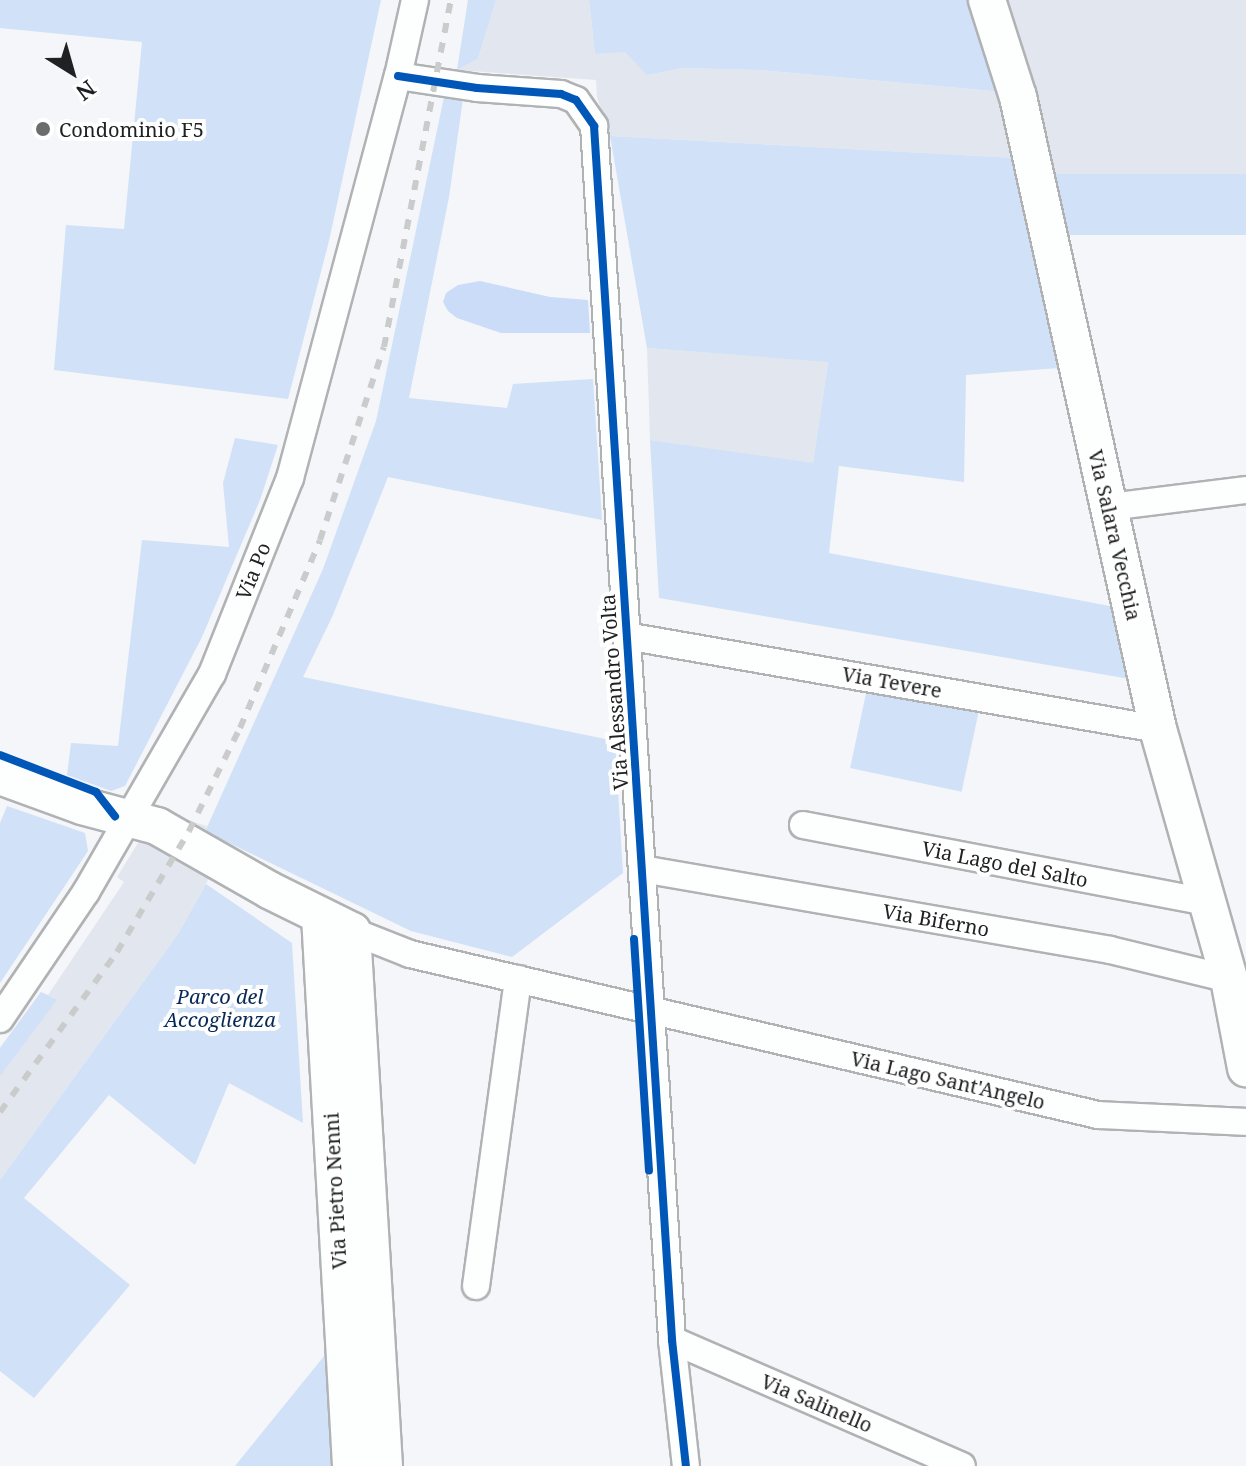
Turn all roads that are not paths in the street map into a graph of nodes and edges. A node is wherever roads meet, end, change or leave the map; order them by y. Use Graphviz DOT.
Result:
graph roads {
  1 [pos="415,0"];
  2 [pos="987,0"];
  3 [pos="398,76"];
  4 [pos="1246,490"];
  5 [pos="1109,507"];
  6 [pos="626,636"];
  7 [pos="1158,729"];
  8 [pos="0,776"];
  9 [pos="129,819"];
  10 [pos="803,825"];
  11 [pos="642,869"];
  12 [pos="1207,902"];
  13 [pos="320,916"];
  14 [pos="352,931"];
  15 [pos="518,979"];
  16 [pos="1236,996"];
  17 [pos="653,1012"];
  18 [pos="0,1019"];
  19 [pos="1246,1068"];
  20 [pos="1246,1122"];
  21 [pos="476,1286"];
  22 [pos="672,1340"];
  23 [pos="351,1466"];
  24 [pos="384,1466"];
  25 [pos="686,1466"];
  26 [pos="962,1466"];
  1 -- 3 [label="street"];
  2 -- 5 [label="street, Via Salara Vecchia"];
  3 -- 6 [label="street, Via Alessandro Volta"];
  3 -- 9 [label="street, Via Po"];
  4 -- 5 [label="street"];
  5 -- 7 [label="street, Via Salara Vecchia"];
  6 -- 7 [label="street, Via Tevere"];
  6 -- 11 [label="street, Via Alessandro Volta"];
  7 -- 12 [label="street, Via Salara Vecchia"];
  8 -- 9 [label="street"];
  9 -- 13 [label="street"];
  9 -- 18 [label="street, Via Po"];
  10 -- 12 [label="street, Via Lago del Salto"];
  11 -- 16 [label="street, Via Biferno"];
  11 -- 17 [label="street, Via Alessandro Volta"];
  12 -- 16 [label="street, Via Salara Vecchia"];
  13 -- 14 [label="street"];
  13 -- 23 [label="street, Via Pietro Nenni"];
  14 -- 15 [label="street"];
  14 -- 24 [label="street, Via Pietro Nenni"];
  15 -- 17 [label="street"];
  15 -- 21 [label="street"];
  16 -- 19 [label="street, Via Salara Vecchia"];
  17 -- 20 [label="street, Via Lago Sant'Angelo"];
  17 -- 22 [label="street, Via Alessandro Volta"];
  22 -- 25 [label="street, Via Alessandro Volta"];
  22 -- 26 [label="street, Via Salinello"];
}
